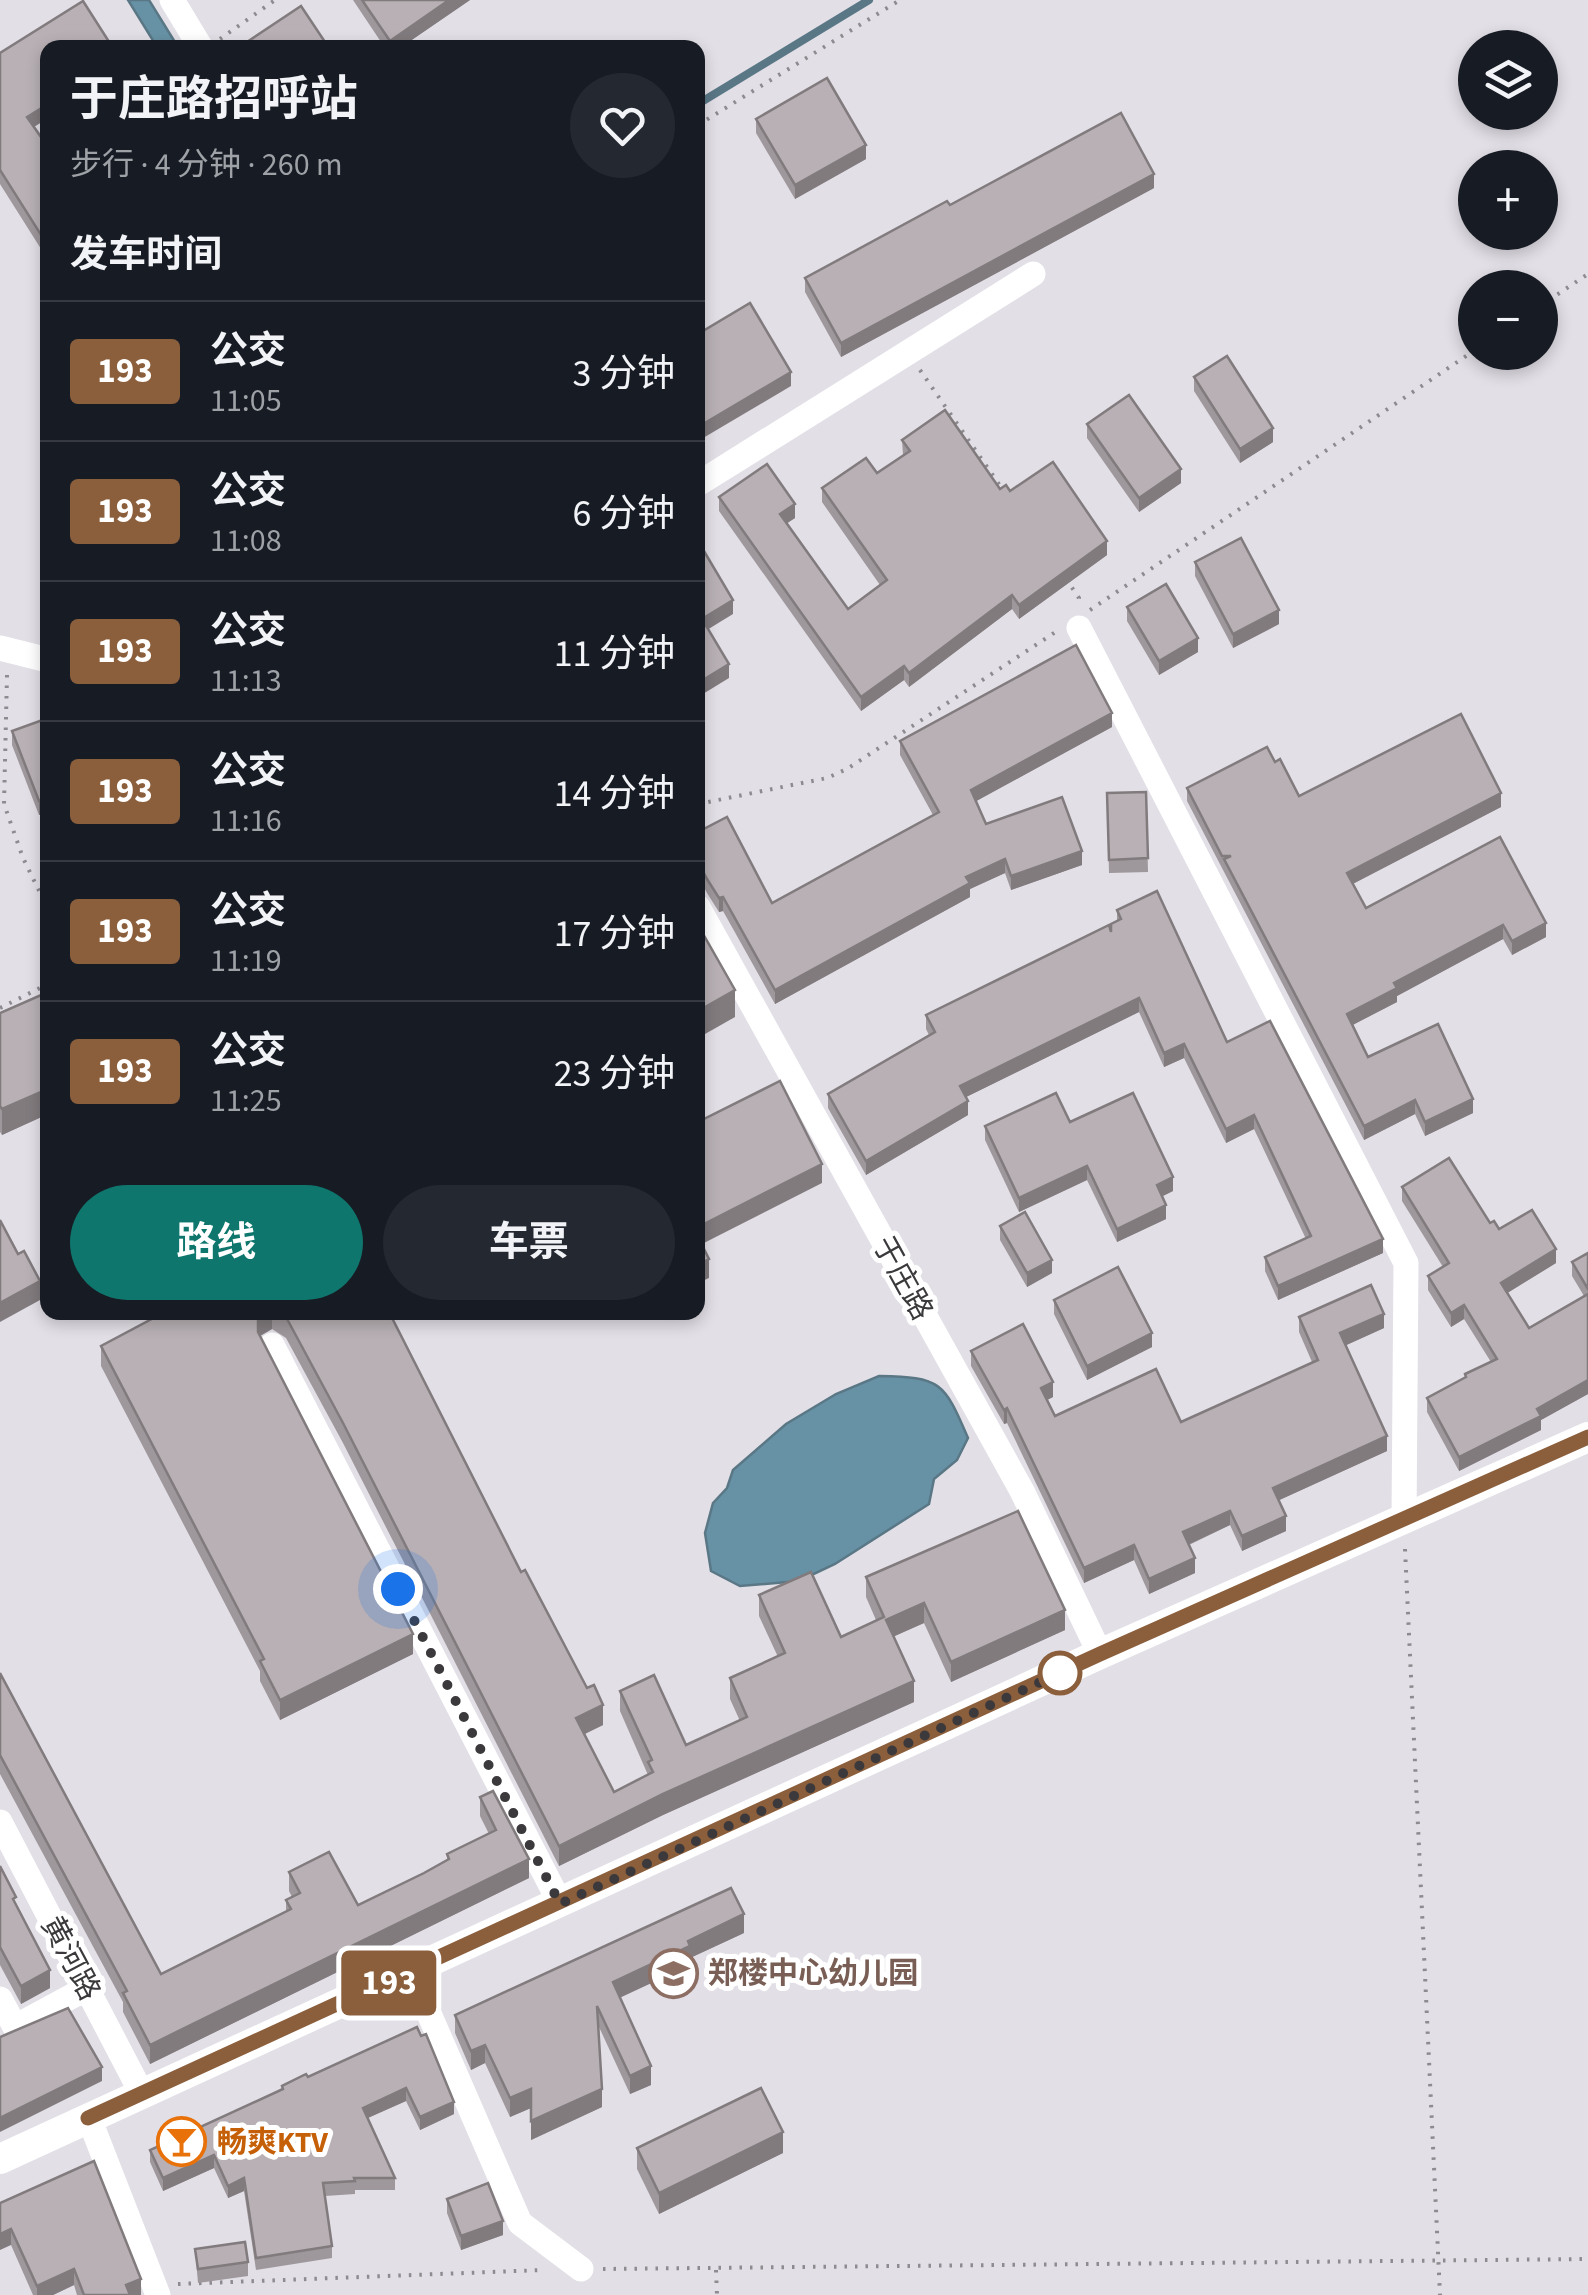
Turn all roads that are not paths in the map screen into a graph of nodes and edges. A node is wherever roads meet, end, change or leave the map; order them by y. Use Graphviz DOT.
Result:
graph roads {
  1 [pos="172,0"];
  2 [pos="196,40"];
  3 [pos="1033,274"];
  4 [pos="705,480"];
  5 [pos="1076,624"];
  6 [pos="4,649"];
  7 [pos="40,658"];
  8 [pos="705,919"];
  9 [pos="272,1345"];
  10 [pos="1588,1437"];
  11 [pos="1404,1520"];
  12 [pos="1100,1654"];
  13 [pos="0,1822"];
  14 [pos="560,1904"];
  15 [pos="411,1972"];
  16 [pos="87,1988"];
  17 [pos="0,1999"];
  18 [pos="142,2094"];
  19 [pos="88,2118"];
  20 [pos="0,2158"];
  21 [pos="580,2268"];
  22 [pos="157,2290"];
  1 -- 2 [label="street"];
  3 -- 4 [label="street"];
  5 -- 11 [label="street"];
  6 -- 7 [label="street"];
  8 -- 12 [label="street, 于庄路"];
  9 -- 14 [label="street"];
  10 -- 11 [label="main road"];
  11 -- 12 [label="main road"];
  12 -- 14 [label="main road"];
  13 -- 16 [label="street, 黄河路"];
  14 -- 15 [label="main road"];
  15 -- 18 [label="main road"];
  15 -- 21 [label="street"];
  16 -- 17 [label="street"];
  16 -- 18 [label="street, 黄河路"];
  18 -- 19 [label="main road"];
  19 -- 20 [label="main road"];
  19 -- 22 [label="street"];
}
